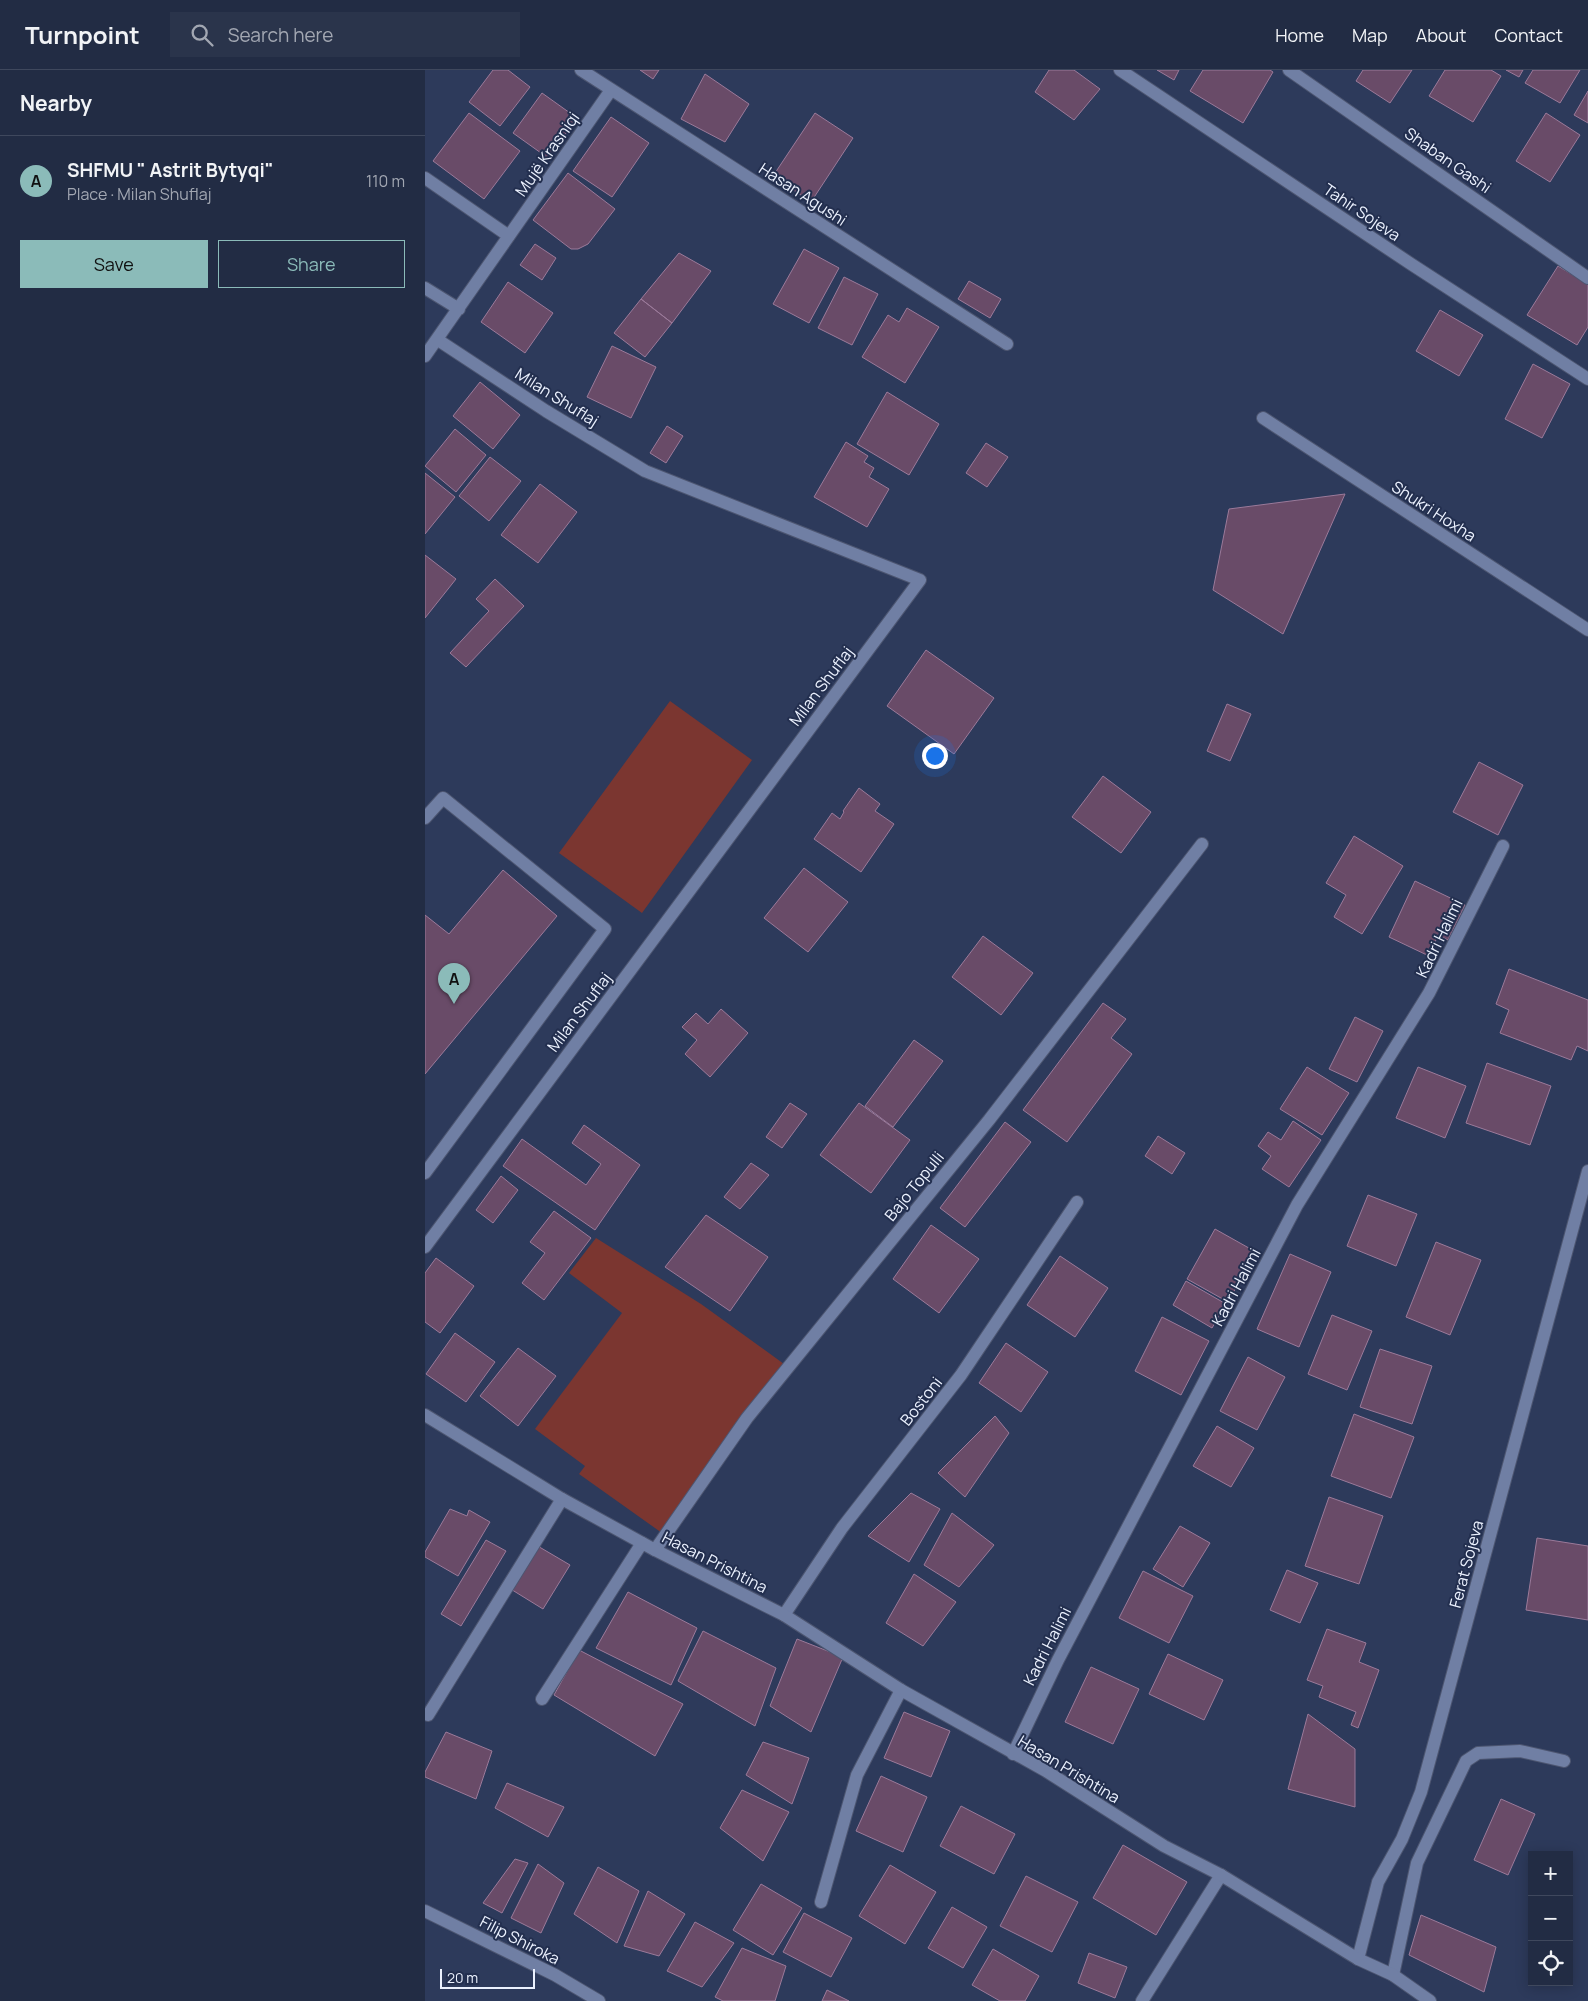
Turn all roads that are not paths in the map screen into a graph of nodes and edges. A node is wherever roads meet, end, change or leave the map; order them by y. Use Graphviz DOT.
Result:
graph roads {
  1 [pos="581,70"];
  2 [pos="1119,70"];
  3 [pos="1289,70"];
  4 [pos="611,90"];
  5 [pos="425,178"];
  6 [pos="509,236"];
  7 [pos="1588,278"];
  8 [pos="425,288"];
  9 [pos="459,309"];
  10 [pos="438,340"];
  11 [pos="1007,344"];
  12 [pos="425,356"];
  13 [pos="1588,378"];
  14 [pos="1263,418"];
  15 [pos="1588,630"];
  16 [pos="425,818"];
  17 [pos="1202,844"];
  18 [pos="1503,846"];
  19 [pos="1588,1171"];
  20 [pos="425,1173"];
  21 [pos="1077,1202"];
  22 [pos="425,1247"];
  23 [pos="425,1416"];
  24 [pos="562,1498"];
  25 [pos="642,1543"];
  26 [pos="655,1550"];
  27 [pos="784,1615"];
  28 [pos="901,1690"];
  29 [pos="542,1699"];
  30 [pos="428,1715"];
  31 [pos="1013,1754"];
  32 [pos="1564,1761"];
  33 [pos="1221,1875"];
  34 [pos="821,1902"];
  35 [pos="425,1911"];
  36 [pos="1358,1959"];
  37 [pos="1393,1975"];
  38 [pos="599,2001"];
  39 [pos="1142,2001"];
  40 [pos="1430,2001"];
  1 -- 4 [label="street, Hasan Agushi"];
  2 -- 13 [label="street, Tahir Sojeva"];
  3 -- 7 [label="street, Shaban Gashi"];
  4 -- 6 [label="street, Mujë Krasniqi"];
  4 -- 11 [label="street, Hasan Agushi"];
  5 -- 6 [label="street"];
  6 -- 9 [label="street, Mujë Krasniqi"];
  8 -- 9 [label="street"];
  9 -- 10 [label="street, Mujë Krasniqi"];
  10 -- 12 [label="street, Mujë Krasniqi"];
  10 -- 22 [label="street, Milan Shuflaj"];
  14 -- 15 [label="street, Shukri Hoxha"];
  16 -- 20 [label="street"];
  17 -- 26 [label="street, Bajo Topulli"];
  18 -- 31 [label="street, Kadri Halimi"];
  19 -- 36 [label="street, Ferat Sojeva"];
  21 -- 27 [label="street, Bostoni"];
  23 -- 24 [label="street, Hasan Prishtina"];
  24 -- 25 [label="street, Hasan Prishtina"];
  24 -- 30 [label="street"];
  25 -- 26 [label="street, Hasan Prishtina"];
  25 -- 29 [label="street, Hasan Prishtina"];
  26 -- 27 [label="street, Hasan Prishtina"];
  27 -- 28 [label="street, Hasan Prishtina"];
  28 -- 31 [label="street, Hasan Prishtina"];
  28 -- 34 [label="street"];
  31 -- 33 [label="street, Hasan Prishtina"];
  32 -- 37 [label="street"];
  33 -- 36 [label="street, Hasan Prishtina"];
  33 -- 39 [label="street"];
  35 -- 38 [label="street, Filip Shiroka"];
  36 -- 37 [label="street, Hasan Prishtina"];
  37 -- 40 [label="street, Hasan Prishtina"];
}
